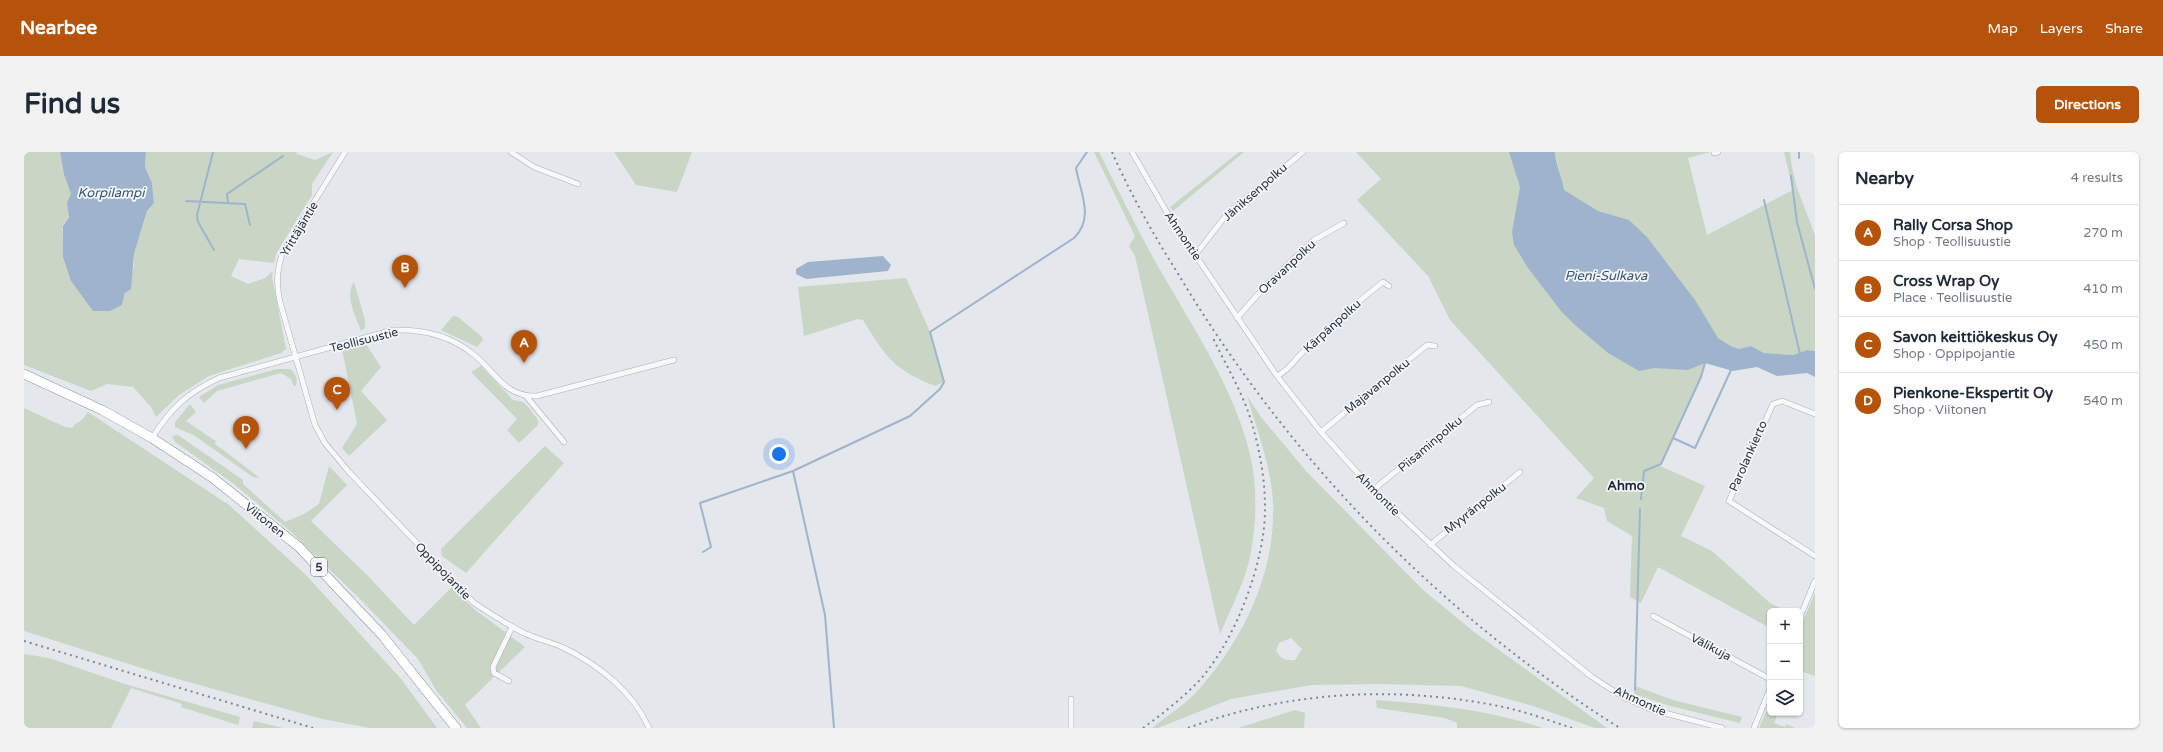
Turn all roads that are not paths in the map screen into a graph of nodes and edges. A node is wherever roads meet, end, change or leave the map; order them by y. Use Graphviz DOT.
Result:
graph roads {
  1 [pos="345,152"];
  2 [pos="511,152"];
  3 [pos="1132,152"];
  4 [pos="1303,152"];
  5 [pos="578,184"];
  6 [pos="1344,223"];
  7 [pos="1196,254"];
  8 [pos="1389,286"];
  9 [pos="1237,318"];
  10 [pos="1435,346"];
  11 [pos="296,358"];
  12 [pos="674,360"];
  13 [pos="24,374"];
  14 [pos="1277,376"];
  15 [pos="526,396"];
  16 [pos="1489,402"];
  17 [pos="1815,414"];
  18 [pos="1321,432"];
  19 [pos="152,438"];
  20 [pos="564,442"];
  21 [pos="1520,472"];
  22 [pos="1373,490"];
  23 [pos="1430,545"];
  24 [pos="1815,556"];
  25 [pos="1815,581"];
  26 [pos="1803,610"];
  27 [pos="1653,616"];
  28 [pos="512,627"];
  29 [pos="1767,677"];
  30 [pos="509,681"];
  31 [pos="1767,696"];
  32 [pos="1071,699"];
  33 [pos="456,728"];
  34 [pos="649,728"];
  35 [pos="1071,728"];
  36 [pos="1722,728"];
  37 [pos="1754,728"];
  1 -- 11 [label="street, Yrittäjäntie"];
  2 -- 5 [label="street"];
  3 -- 7 [label="street, Ahmontie"];
  4 -- 7 [label="street, Jäniksenpolku"];
  6 -- 9 [label="street, Oravanpolku"];
  7 -- 9 [label="street, Ahmontie"];
  8 -- 14 [label="street, Kärpänpolku"];
  9 -- 14 [label="street, Ahmontie"];
  10 -- 18 [label="street, Majavanpolku"];
  11 -- 15 [label="street, Teollisuustie"];
  11 -- 19 [label="street, Teollisuustie"];
  11 -- 28 [label="street, Oppipojantie"];
  12 -- 15 [label="street"];
  13 -- 19 [label="highway, Viitonen / 5"];
  14 -- 18 [label="street, Ahmontie"];
  15 -- 20 [label="street"];
  16 -- 22 [label="street, Piisaminpolku"];
  17 -- 24 [label="street, Parolankierto"];
  18 -- 22 [label="street, Ahmontie"];
  19 -- 33 [label="highway, Viitonen / 5"];
  21 -- 23 [label="street, Myyränpolku"];
  22 -- 23 [label="street, Ahmontie"];
  23 -- 36 [label="street, Ahmontie"];
  25 -- 26 [label="street"];
  27 -- 29 [label="street, Välikuja"];
  28 -- 30 [label="street"];
  28 -- 34 [label="street, Oppipojantie"];
  31 -- 37 [label="street"];
  32 -- 35 [label="street"];
}
